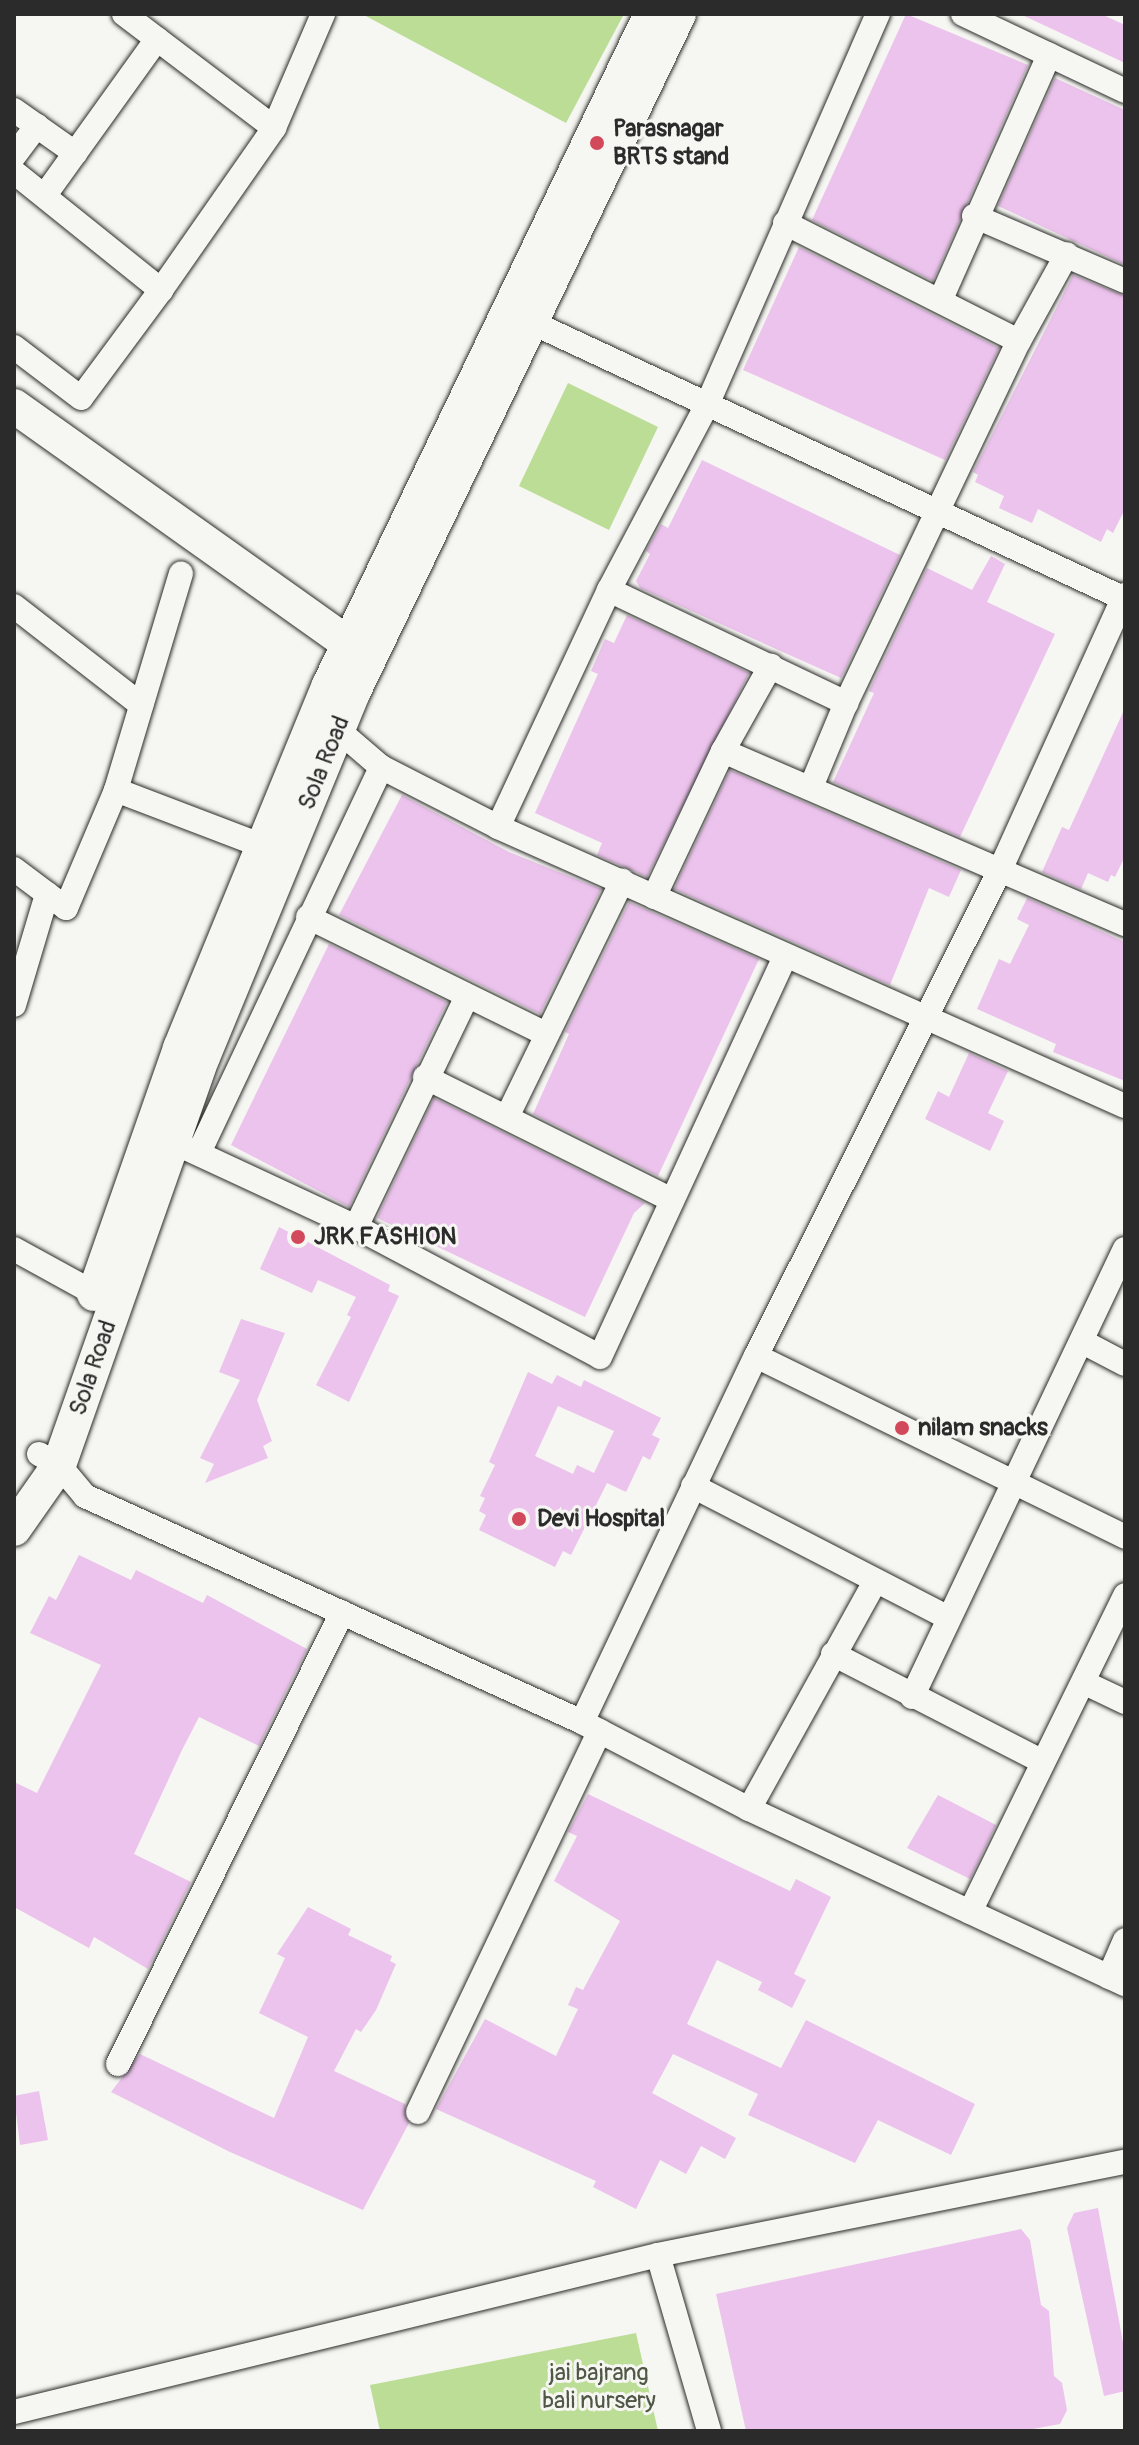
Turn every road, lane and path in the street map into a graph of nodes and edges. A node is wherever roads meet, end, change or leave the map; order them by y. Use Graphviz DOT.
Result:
graph roads {
  1 [pos="124,14"];
  2 [pos="323,14"];
  3 [pos="651,14"];
  4 [pos="679,14"];
  5 [pos="878,14"];
  6 [pos="963,14"];
  7 [pos="1003,22"];
  8 [pos="157,39"];
  9 [pos="1049,55"];
  10 [pos="1125,91"];
  11 [pos="14,110"];
  12 [pos="37,126"];
  13 [pos="274,128"];
  14 [pos="75,153"];
  15 [pos="14,156"];
  16 [pos="14,172"];
  17 [pos="45,195"];
  18 [pos="974,216"];
  19 [pos="785,223"];
  20 [pos="1067,254"];
  21 [pos="1125,281"];
  22 [pos="161,290"];
  23 [pos="941,299"];
  24 [pos="533,323"];
  25 [pos="1019,341"];
  26 [pos="14,347"];
  27 [pos="707,405"];
  28 [pos="14,406"];
  29 [pos="940,513"];
  30 [pos="181,574"];
  31 [pos="609,590"];
  32 [pos="1125,598"];
  33 [pos="14,606"];
  34 [pos="360,651"];
  35 [pos="771,665"];
  36 [pos="846,703"];
  37 [pos="141,705"];
  38 [pos="338,730"];
  39 [pos="723,751"];
  40 [pos="381,767"];
  41 [pos="811,787"];
  42 [pos="116,790"];
  43 [pos="498,827"];
  44 [pos="263,846"];
  45 [pos="14,869"];
  46 [pos="1000,870"];
  47 [pos="622,881"];
  48 [pos="47,894"];
  49 [pos="654,897"];
  50 [pos="308,917"];
  51 [pos="1125,924"];
  52 [pos="784,958"];
  53 [pos="466,998"];
  54 [pos="14,1005"];
  55 [pos="922,1018"];
  56 [pos="546,1034"];
  57 [pos="425,1077"];
  58 [pos="1125,1106"];
  59 [pos="507,1117"];
  60 [pos="189,1142"];
  61 [pos="670,1199"];
  62 [pos="356,1227"];
  63 [pos="14,1249"];
  64 [pos="1125,1249"];
  65 [pos="94,1293"];
  66 [pos="1083,1342"];
  67 [pos="756,1356"];
  68 [pos="1125,1364"];
  69 [pos="49,1459"];
  70 [pos="1014,1481"];
  71 [pos="693,1486"];
  72 [pos="14,1490"];
  73 [pos="14,1529"];
  74 [pos="1125,1537"];
  75 [pos="875,1582"];
  76 [pos="1125,1595"];
  77 [pos="342,1613"];
  78 [pos="949,1618"];
  79 [pos="833,1654"];
  80 [pos="1085,1683"];
  81 [pos="912,1697"];
  82 [pos="1125,1702"];
  83 [pos="591,1727"];
  84 [pos="1043,1762"];
  85 [pos="749,1809"];
  86 [pos="970,1912"];
  87 [pos="1125,1940"];
  88 [pos="1117,1980"];
  89 [pos="118,2064"];
  90 [pos="418,2112"];
  91 [pos="1125,2162"];
  92 [pos="658,2255"];
  93 [pos="14,2412"];
  94 [pos="709,2431"];
  1 -- 8 [label="street"];
  2 -- 13 [label="street"];
  3 -- 34 [label="main road, Sola Road"];
  4 -- 24 [label="main road, Sola Road"];
  5 -- 19 [label="street"];
  6 -- 7 [label="street"];
  7 -- 9 [label="street"];
  8 -- 13 [label="street"];
  8 -- 14 [label="street"];
  9 -- 10 [label="street"];
  9 -- 18 [label="street"];
  11 -- 12 [label="street"];
  12 -- 14 [label="street"];
  12 -- 15 [label="street"];
  13 -- 22 [label="street"];
  14 -- 17 [label="street"];
  16 -- 17 [label="street"];
  17 -- 22 [label="street"];
  18 -- 20 [label="street"];
  18 -- 23 [label="street"];
  19 -- 23 [label="street"];
  19 -- 27 [label="street"];
  20 -- 21 [label="street"];
  20 -- 25 [label="street"];
  22 -- 26 [label="street"];
  23 -- 25 [label="street"];
  24 -- 27 [label="street"];
  24 -- 34 [label="main road, Sola Road"];
  25 -- 29 [label="street"];
  27 -- 29 [label="street"];
  27 -- 31 [label="street"];
  28 -- 34 [label="main road"];
  29 -- 32 [label="street"];
  29 -- 36 [label="street"];
  30 -- 37 [label="street"];
  31 -- 35 [label="street"];
  31 -- 43 [label="street"];
  32 -- 46 [label="street"];
  33 -- 37 [label="street"];
  34 -- 38 [label="main road, Sola Road"];
  34 -- 44 [label="main road, Sola Road"];
  35 -- 36 [label="street"];
  35 -- 39 [label="street"];
  36 -- 41 [label="street"];
  37 -- 42 [label="street"];
  38 -- 40 [label="street"];
  38 -- 60 [label="main road, Sola Road"];
  39 -- 41 [label="street"];
  39 -- 49 [label="street"];
  40 -- 43 [label="street"];
  40 -- 50 [label="street"];
  41 -- 46 [label="street"];
  42 -- 44 [label="street"];
  42 -- 48 [label="street"];
  43 -- 47 [label="street"];
  44 -- 65 [label="main road, Sola Road"];
  45 -- 48 [label="street"];
  46 -- 51 [label="street"];
  46 -- 55 [label="street"];
  47 -- 49 [label="street"];
  47 -- 56 [label="street"];
  48 -- 54 [label="street"];
  49 -- 52 [label="street"];
  50 -- 53 [label="street"];
  50 -- 60 [label="street"];
  52 -- 55 [label="street"];
  52 -- 61 [label="street"];
  53 -- 56 [label="street"];
  53 -- 57 [label="street"];
  55 -- 58 [label="street"];
  55 -- 67 [label="street"];
  56 -- 59 [label="street"];
  57 -- 59 [label="street"];
  57 -- 62 [label="street"];
  59 -- 61 [label="street"];
  60 -- 62 [label="street"];
  60 -- 69 [label="main road, Sola Road"];
  61 -- 62 [label="street"];
  63 -- 65 [label="street"];
  64 -- 66 [label="street"];
  65 -- 69 [label="main road, Sola Road"];
  66 -- 68 [label="street"];
  66 -- 70 [label="street"];
  67 -- 70 [label="street"];
  67 -- 71 [label="street"];
  69 -- 72 [label="main road, Sola Road"];
  69 -- 73 [label="main road, Sola Road"];
  69 -- 77 [label="street"];
  70 -- 74 [label="street"];
  70 -- 78 [label="street"];
  71 -- 75 [label="street"];
  71 -- 83 [label="street"];
  75 -- 78 [label="street"];
  75 -- 79 [label="street"];
  76 -- 80 [label="street"];
  77 -- 83 [label="street"];
  77 -- 89 [label="street"];
  78 -- 81 [label="street"];
  79 -- 81 [label="street"];
  79 -- 85 [label="street"];
  80 -- 82 [label="street"];
  80 -- 84 [label="street"];
  81 -- 84 [label="street"];
  83 -- 85 [label="street"];
  83 -- 90 [label="street"];
  84 -- 86 [label="street"];
  85 -- 86 [label="street"];
  86 -- 88 [label="street"];
  87 -- 88 [label="street"];
  91 -- 92 [label="street"];
  92 -- 93 [label="street"];
  92 -- 94 [label="street"];
}
